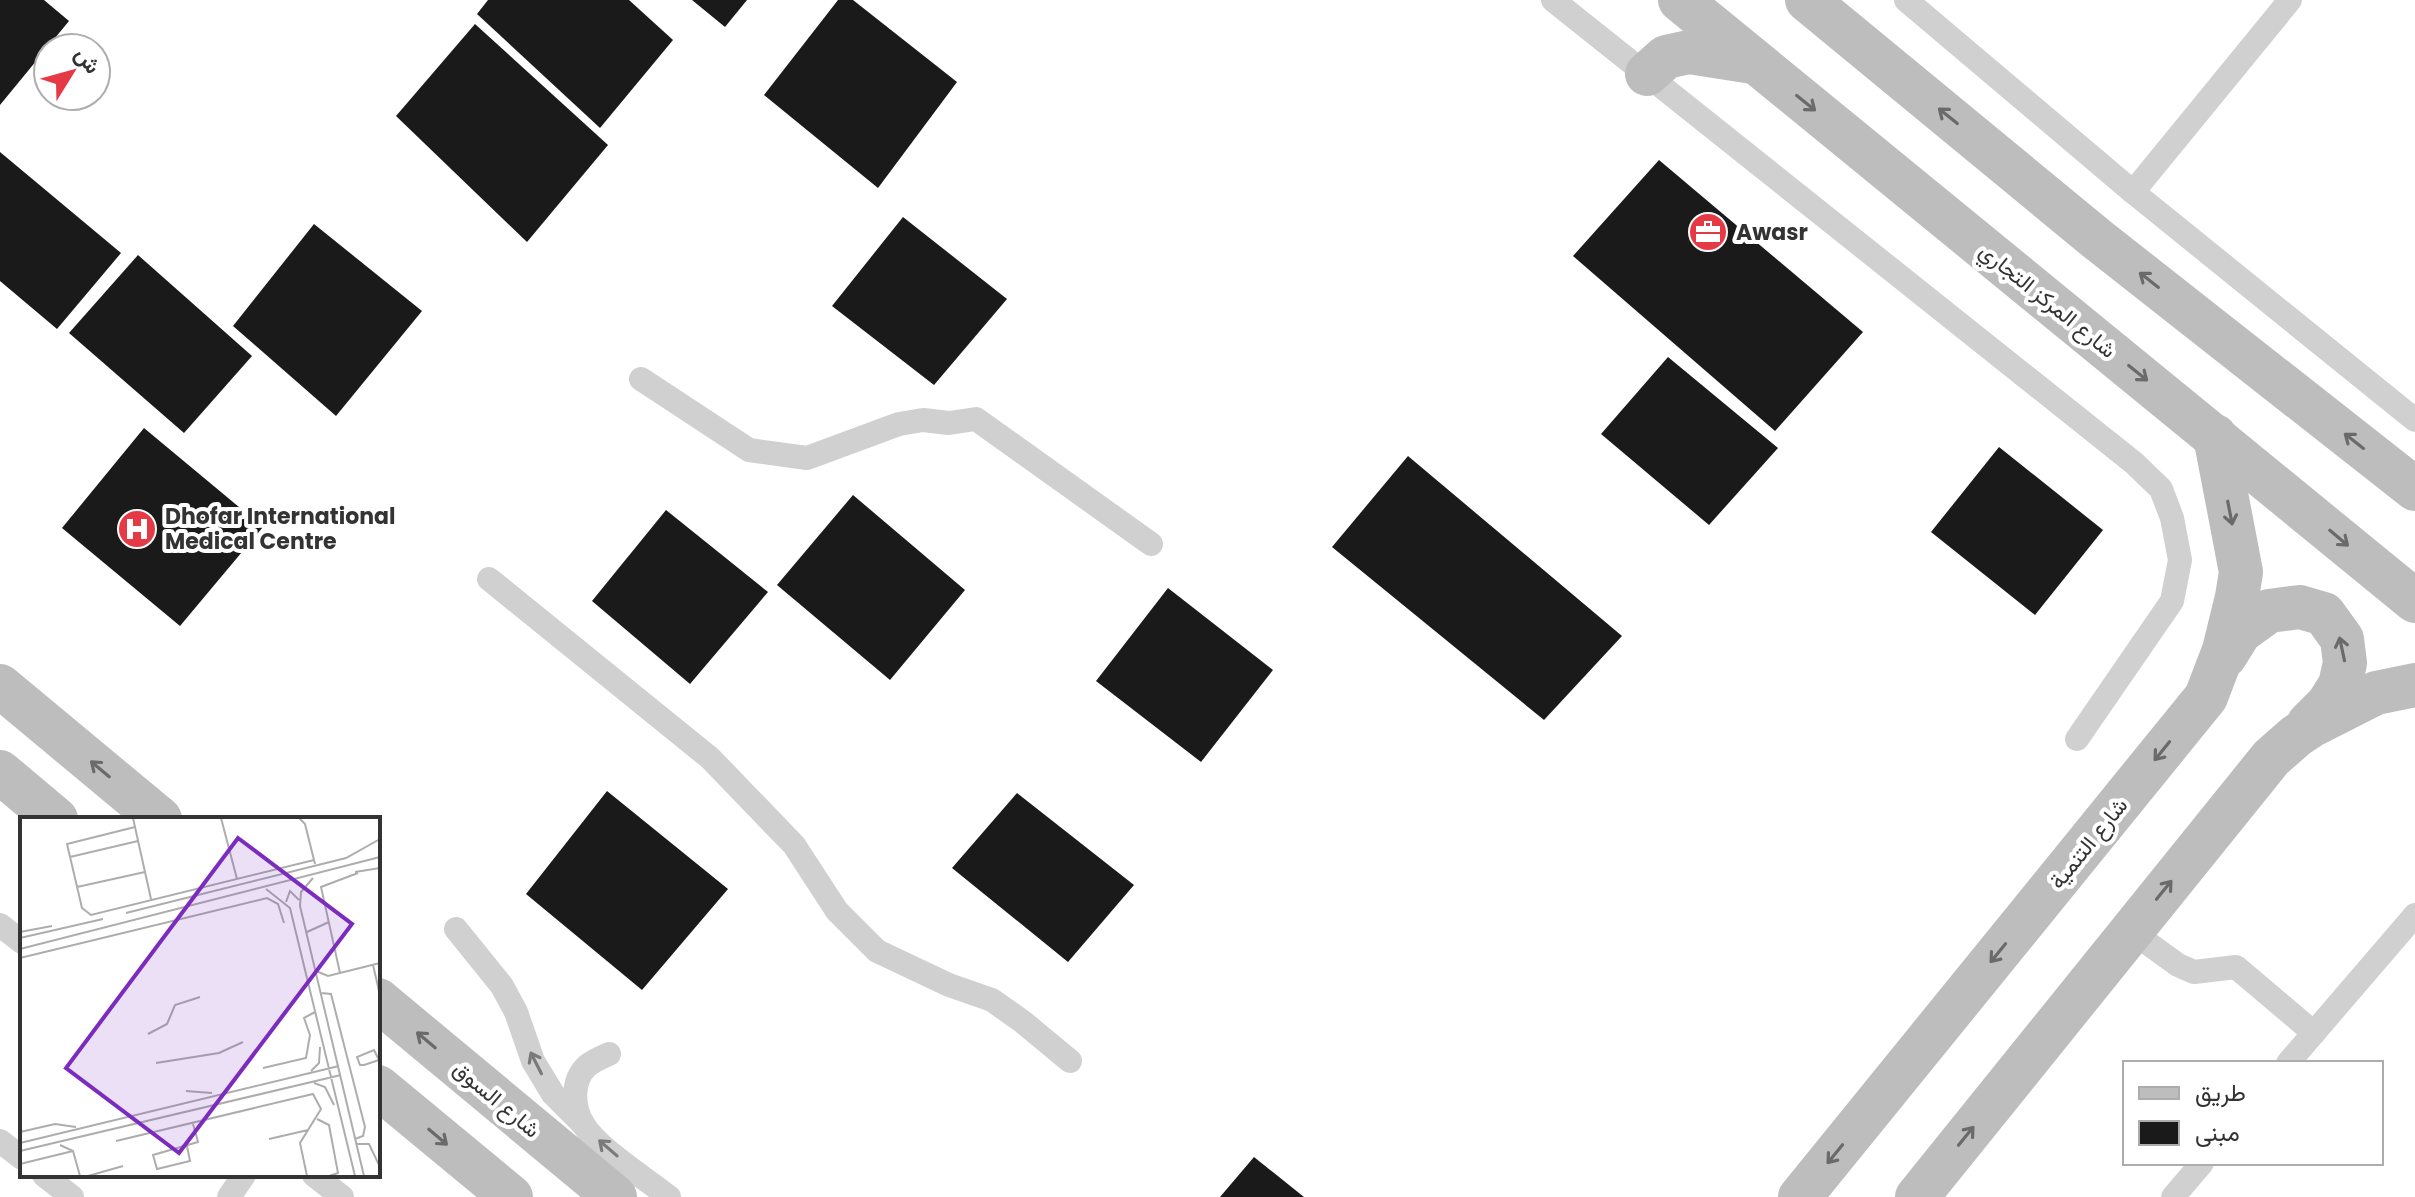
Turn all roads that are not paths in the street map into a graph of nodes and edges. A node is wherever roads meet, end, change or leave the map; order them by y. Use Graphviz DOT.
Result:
graph roads {
  1 [pos="1553,0"];
  2 [pos="1680,0"];
  3 [pos="1807,0"];
  4 [pos="1906,0"];
  5 [pos="2290,0"];
  6 [pos="1755,62"];
  7 [pos="1647,74"];
  8 [pos="2133,192"];
  9 [pos="641,379"];
  10 [pos="2415,420"];
  11 [pos="2215,436"];
  12 [pos="2415,489"];
  13 [pos="1151,544"];
  14 [pos="489,579"];
  15 [pos="2415,601"];
  16 [pos="2220,665"];
  17 [pos="2415,685"];
  18 [pos="0,686"];
  19 [pos="2296,736"];
  20 [pos="2077,739"];
  21 [pos="0,772"];
  22 [pos="54,817"];
  23 [pos="158,817"];
  24 [pos="2415,915"];
  25 [pos="0,925"];
  26 [pos="456,929"];
  27 [pos="2131,931"];
  28 [pos="20,940"];
  29 [pos="380,1002"];
  30 [pos="2314,1033"];
  31 [pos="609,1054"];
  32 [pos="1070,1061"];
  33 [pos="2290,1061"];
  34 [pos="380,1089"];
  35 [pos="583,1124"];
  36 [pos="0,1141"];
  37 [pos="20,1156"];
  38 [pos="2200,1165"];
  39 [pos="47,1177"];
  40 [pos="243,1177"];
  41 [pos="317,1177"];
  42 [pos="72,1197"];
  43 [pos="229,1197"];
  44 [pos="342,1197"];
  45 [pos="511,1197"];
  46 [pos="615,1197"];
  47 [pos="669,1197"];
  48 [pos="1800,1197"];
  49 [pos="1917,1197"];
  50 [pos="2173,1197"];
  1 -- 7 [label="lane"];
  2 -- 6 [label="street, شارع المركز التجاري"];
  12 -- 3 [label="street, one-way"];
  4 -- 8 [label="lane"];
  5 -- 8 [label="lane"];
  6 -- 7 [label="street"];
  6 -- 11 [label="street, شارع المركز التجاري, one-way"];
  7 -- 20 [label="lane"];
  8 -- 10 [label="lane"];
  9 -- 13 [label="lane"];
  11 -- 15 [label="street, شارع المركز التجاري, one-way"];
  11 -- 16 [label="street, شارع التنمية, one-way"];
  14 -- 32 [label="lane"];
  19 -- 16 [label="street, one-way"];
  16 -- 48 [label="street, شارع التنمية, one-way"];
  17 -- 19 [label="street"];
  23 -- 18 [label="street, one-way"];
  27 -- 19 [label="street, one-way"];
  21 -- 22 [label="street"];
  24 -- 30 [label="lane"];
  25 -- 28 [label="lane"];
  35 -- 26 [label="lane, one-way"];
  27 -- 30 [label="lane"];
  49 -- 27 [label="street, one-way"];
  46 -- 29 [label="street, شارع السوق, one-way"];
  30 -- 33 [label="lane"];
  31 -- 35 [label="lane"];
  34 -- 45 [label="street, one-way"];
  47 -- 35 [label="lane, one-way"];
  36 -- 37 [label="lane"];
  38 -- 50 [label="lane"];
  39 -- 42 [label="lane"];
  40 -- 43 [label="lane"];
  41 -- 44 [label="lane"];
}
